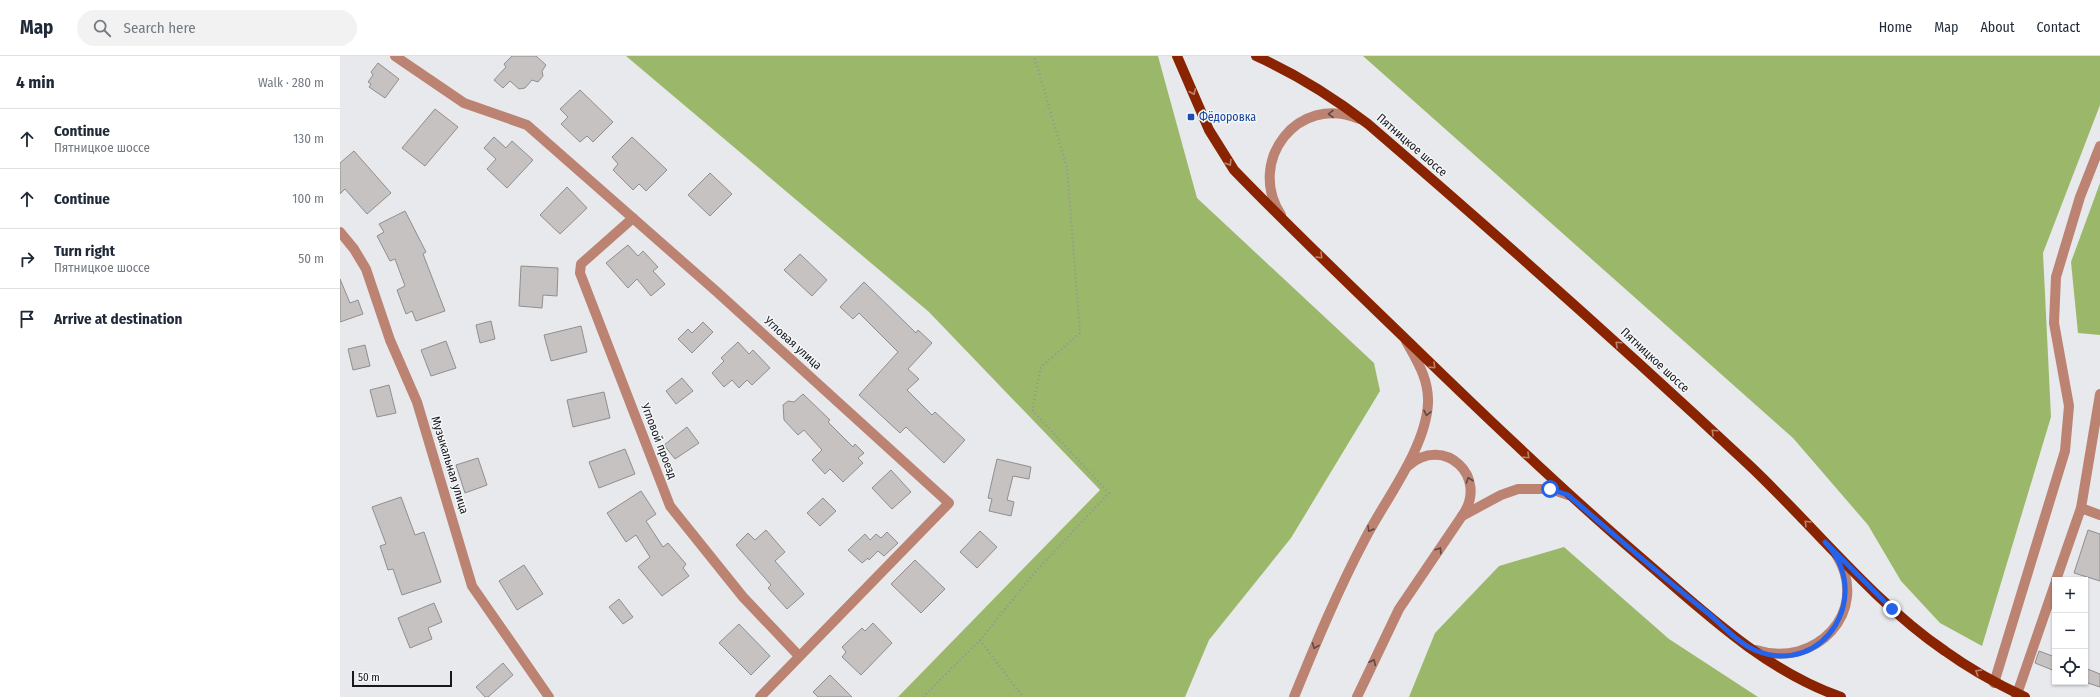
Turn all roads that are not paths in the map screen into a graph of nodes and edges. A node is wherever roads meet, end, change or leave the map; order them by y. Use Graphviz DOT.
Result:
graph roads {
  1 [pos="395,56"];
  2 [pos="1176,56"];
  3 [pos="1256,56"];
  4 [pos="1368,124"];
  5 [pos="2100,146"];
  6 [pos="633,218"];
  7 [pos="1286,223"];
  8 [pos="340,232"];
  9 [pos="1404,338"];
  10 [pos="2100,394"];
  11 [pos="1407,467"];
  12 [pos="1568,495"];
  13 [pos="2081,508"];
  14 [pos="2100,515"];
  15 [pos="1462,516"];
  16 [pos="1825,542"];
  17 [pos="2057,577"];
  18 [pos="2052,593"];
  19 [pos="1745,644"];
  20 [pos="799,656"];
  21 [pos="1994,683"];
  22 [pos="549,697"];
  23 [pos="760,697"];
  24 [pos="1294,697"];
  25 [pos="1357,697"];
  26 [pos="1841,697"];
  27 [pos="2016,697"];
  28 [pos="2025,697"];
  1 -- 6 [label="street, Угловая улица"];
  2 -- 7 [label="main road, one-way"];
  3 -- 4 [label="main road, Пятницкое шоссе"];
  4 -- 7 [label="street, one-way"];
  16 -- 4 [label="main road, Пятницкое шоссе, one-way"];
  5 -- 21 [label="street"];
  6 -- 20 [label="street, Угловой проезд"];
  6 -- 20 [label="street, Угловая улица"];
  7 -- 9 [label="main road, one-way"];
  8 -- 22 [label="street, Музыкальная улица"];
  9 -- 11 [label="street, one-way"];
  9 -- 12 [label="main road, one-way"];
  10 -- 13 [label="street"];
  15 -- 11 [label="street, one-way"];
  11 -- 24 [label="street, one-way"];
  12 -- 15 [label="street"];
  12 -- 19 [label="main road"];
  13 -- 14 [label="street"];
  13 -- 17 [label="street"];
  25 -- 15 [label="street, one-way"];
  16 -- 19 [label="street"];
  21 -- 16 [label="main road, Пятницкое шоссе, one-way"];
  18 -- 27 [label="street"];
  19 -- 26 [label="main road"];
  20 -- 23 [label="street, Угловая улица"];
  21 -- 28 [label="main road, Пятницкое шоссе"];
}
